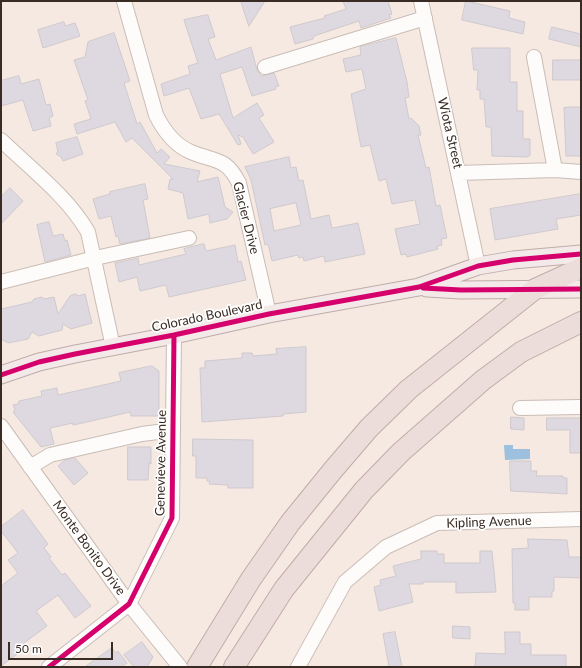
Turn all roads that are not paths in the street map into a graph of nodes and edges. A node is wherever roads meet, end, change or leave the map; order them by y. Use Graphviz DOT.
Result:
graph roads {
  1 [pos="124,1"];
  2 [pos="421,1"];
  3 [pos="425,18"];
  4 [pos="534,56"];
  5 [pos="265,67"];
  6 [pos="1,140"];
  7 [pos="555,170"];
  8 [pos="581,172"];
  9 [pos="459,173"];
  10 [pos="189,238"];
  11 [pos="581,254"];
  12 [pos="95,258"];
  13 [pos="478,266"];
  14 [pos="581,268"];
  15 [pos="1,282"];
  16 [pos="419,287"];
  17 [pos="536,289"];
  18 [pos="581,289"];
  19 [pos="269,314"];
  20 [pos="581,322"];
  21 [pos="174,335"];
  22 [pos="113,347"];
  23 [pos="1,375"];
  24 [pos="581,407"];
  25 [pos="520,408"];
  26 [pos="1,426"];
  27 [pos="173,430"];
  28 [pos="30,467"];
  29 [pos="581,519"];
  30 [pos="129,604"];
  31 [pos="49,667"];
  32 [pos="180,667"];
  33 [pos="197,667"];
  34 [pos="235,667"];
  35 [pos="298,667"];
  1 -- 19 [label="street, Glacier Drive"];
  2 -- 3 [label="street, Wiota Street"];
  3 -- 5 [label="street"];
  3 -- 9 [label="street, Wiota Street"];
  4 -- 7 [label="street"];
  6 -- 12 [label="street"];
  7 -- 8 [label="street"];
  7 -- 9 [label="street"];
  9 -- 13 [label="street, Wiota Street"];
  10 -- 12 [label="street"];
  11 -- 13 [label="main road, Colorado Boulevard"];
  12 -- 15 [label="street"];
  12 -- 22 [label="street"];
  13 -- 16 [label="main road, Colorado Boulevard"];
  14 -- 17 [label="highway"];
  16 -- 17 [label="main road, Colorado Boulevard"];
  16 -- 19 [label="main road, Colorado Boulevard"];
  17 -- 18 [label="main road, Colorado Boulevard"];
  17 -- 33 [label="highway"];
  19 -- 21 [label="main road, Colorado Boulevard"];
  20 -- 34 [label="highway"];
  21 -- 22 [label="main road, Colorado Boulevard"];
  21 -- 27 [label="street, Genevieve Avenue"];
  22 -- 23 [label="main road, Colorado Boulevard"];
  24 -- 25 [label="street"];
  26 -- 28 [label="street, Monte Bonito Drive"];
  27 -- 28 [label="street"];
  27 -- 30 [label="street, Genevieve Avenue"];
  28 -- 30 [label="street, Monte Bonito Drive"];
  29 -- 35 [label="street, Kipling Avenue"];
  30 -- 31 [label="street"];
  30 -- 32 [label="street, Monte Bonito Drive"];
}
